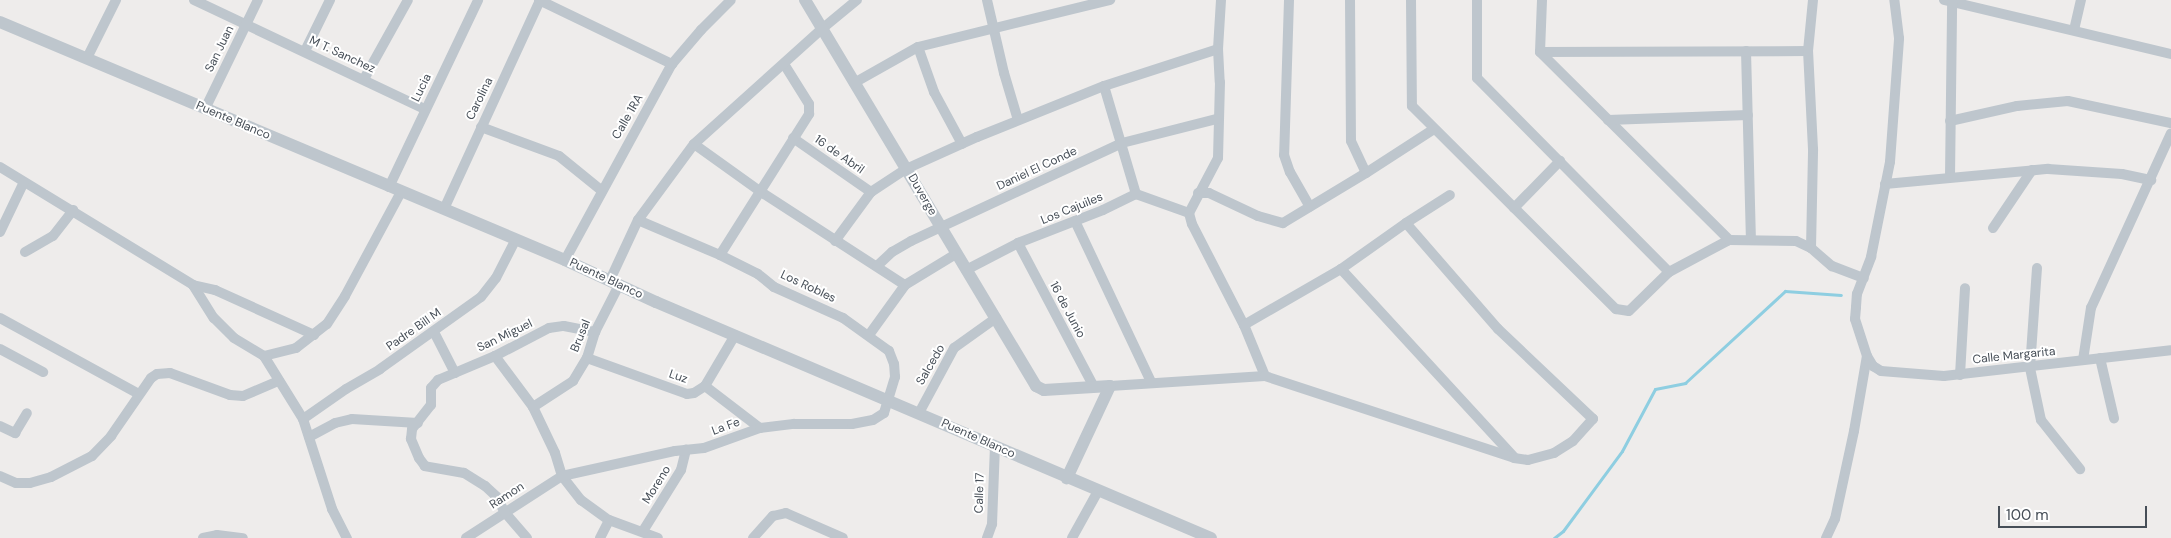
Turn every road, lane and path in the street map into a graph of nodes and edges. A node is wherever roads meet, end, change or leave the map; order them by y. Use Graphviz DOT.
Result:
graph roads {
  1 [pos="116,0"];
  2 [pos="194,0"];
  3 [pos="258,0"];
  4 [pos="330,0"];
  5 [pos="408,0"];
  6 [pos="478,0"];
  7 [pos="539,0"];
  8 [pos="731,0"];
  9 [pos="805,0"];
  10 [pos="857,0"];
  11 [pos="987,0"];
  12 [pos="1110,0"];
  13 [pos="1221,0"];
  14 [pos="1289,0"];
  15 [pos="1350,0"];
  16 [pos="1411,0"];
  17 [pos="1477,0"];
  18 [pos="1542,0"];
  19 [pos="1813,0"];
  20 [pos="1894,0"];
  21 [pos="2081,0"];
  22 [pos="1948,1"];
  23 [pos="0,22"];
  24 [pos="247,24"];
  25 [pos="823,28"];
  26 [pos="995,29"];
  27 [pos="2074,30"];
  28 [pos="918,47"];
  29 [pos="1218,49"];
  30 [pos="305,51"];
  31 [pos="1746,51"];
  32 [pos="1808,51"];
  33 [pos="1540,52"];
  34 [pos="2171,54"];
  35 [pos="87,58"];
  36 [pos="672,64"];
  37 [pos="784,64"];
  38 [pos="364,79"];
  39 [pos="854,83"];
  40 [pos="1104,86"];
  41 [pos="205,109"];
  42 [pos="425,109"];
  43 [pos="1748,115"];
  44 [pos="1217,119"];
  45 [pos="1018,120"];
  46 [pos="1608,120"];
  47 [pos="1950,121"];
  48 [pos="2171,123"];
  49 [pos="481,127"];
  50 [pos="1434,128"];
  51 [pos="2171,133"];
  52 [pos="793,138"];
  53 [pos="1122,143"];
  54 [pos="694,144"];
  55 [pos="962,144"];
  56 [pos="1560,161"];
  57 [pos="0,168"];
  58 [pos="906,169"];
  59 [pos="2032,170"];
  60 [pos="1366,173"];
  61 [pos="1950,177"];
  62 [pos="2150,180"];
  63 [pos="24,182"];
  64 [pos="1885,184"];
  65 [pos="395,189"];
  66 [pos="602,191"];
  67 [pos="761,192"];
  68 [pos="871,192"];
  69 [pos="1198,193"];
  70 [pos="1136,194"];
  71 [pos="1450,195"];
  72 [pos="1310,207"];
  73 [pos="1514,208"];
  74 [pos="444,209"];
  75 [pos="73,210"];
  76 [pos="1189,213"];
  77 [pos="638,220"];
  78 [pos="1075,222"];
  79 [pos="1406,223"];
  80 [pos="940,228"];
  81 [pos="1992,228"];
  82 [pos="0,232"];
  83 [pos="516,239"];
  84 [pos="1729,240"];
  85 [pos="1751,240"];
  86 [pos="836,241"];
  87 [pos="1018,243"];
  88 [pos="1811,248"];
  89 [pos="25,252"];
  90 [pos="956,254"];
  91 [pos="720,255"];
  92 [pos="566,260"];
  93 [pos="877,266"];
  94 [pos="2037,268"];
  95 [pos="1341,269"];
  96 [pos="966,270"];
  97 [pos="1669,272"];
  98 [pos="1864,278"];
  99 [pos="614,283"];
  100 [pos="193,285"];
  101 [pos="905,285"];
  102 [pos="1964,288"];
  103 [pos="0,318"];
  104 [pos="996,318"];
  105 [pos="1244,325"];
  106 [pos="434,332"];
  107 [pos="594,332"];
  108 [pos="314,335"];
  109 [pos="735,335"];
  110 [pos="869,335"];
  111 [pos="2171,350"];
  112 [pos="0,351"];
  113 [pos="264,356"];
  114 [pos="495,356"];
  115 [pos="1867,356"];
  116 [pos="587,358"];
  117 [pos="2100,358"];
  118 [pos="2083,360"];
  119 [pos="2030,368"];
  120 [pos="43,372"];
  121 [pos="455,373"];
  122 [pos="1960,375"];
  123 [pos="1265,376"];
  124 [pos="279,381"];
  125 [pos="1151,382"];
  126 [pos="705,386"];
  127 [pos="1110,386"];
  128 [pos="1094,387"];
  129 [pos="139,394"];
  130 [pos="889,400"];
  131 [pos="533,407"];
  132 [pos="27,412"];
  133 [pos="919,413"];
  134 [pos="2114,418"];
  135 [pos="302,419"];
  136 [pos="418,423"];
  137 [pos="0,426"];
  138 [pos="760,428"];
  139 [pos="309,437"];
  140 [pos="995,447"];
  141 [pos="686,450"];
  142 [pos="1514,458"];
  143 [pos="2080,470"];
  144 [pos="0,476"];
  145 [pos="562,476"];
  146 [pos="1068,478"];
  147 [pos="1098,490"];
  148 [pos="505,513"];
  149 [pos="609,520"];
  150 [pos="643,531"];
  151 [pos="203,538"];
  152 [pos="243,538"];
  153 [pos="347,538"];
  154 [pos="466,538"];
  155 [pos="528,538"];
  156 [pos="600,538"];
  157 [pos="658,538"];
  158 [pos="753,538"];
  159 [pos="843,538"];
  160 [pos="987,538"];
  161 [pos="1072,538"];
  162 [pos="1211,538"];
  163 [pos="1826,538"];
  1 -- 35 [label="street"];
  2 -- 24 [label="street, M T. Sanchez"];
  3 -- 24 [label="street, San Juan"];
  4 -- 30 [label="street"];
  5 -- 38 [label="street"];
  6 -- 42 [label="street, Lucia"];
  7 -- 36 [label="street"];
  7 -- 49 [label="street, Carolina"];
  8 -- 36 [label="street, Calle 1RA"];
  9 -- 25 [label="street, Duverge"];
  10 -- 25 [label="street, Brusal"];
  11 -- 26 [label="street"];
  12 -- 26 [label="street"];
  13 -- 29 [label="street"];
  14 -- 72 [label="street"];
  15 -- 60 [label="street"];
  16 -- 50 [label="street"];
  17 -- 56 [label="street"];
  18 -- 33 [label="street"];
  19 -- 32 [label="street"];
  20 -- 64 [label="street"];
  21 -- 27 [label="street"];
  22 -- 27 [label="street"];
  22 -- 47 [label="street"];
  23 -- 35 [label="street, Puente Blanco"];
  24 -- 30 [label="street, M T. Sanchez"];
  24 -- 41 [label="street, San Juan"];
  25 -- 37 [label="street, Brusal"];
  25 -- 39 [label="street, Duverge"];
  26 -- 28 [label="street"];
  26 -- 45 [label="street"];
  27 -- 34 [label="street"];
  28 -- 39 [label="street"];
  28 -- 55 [label="street"];
  29 -- 40 [label="street"];
  29 -- 44 [label="street"];
  30 -- 38 [label="street, M T. Sanchez"];
  31 -- 32 [label="street"];
  31 -- 33 [label="street"];
  31 -- 43 [label="street"];
  32 -- 88 [label="street"];
  33 -- 46 [label="street"];
  35 -- 41 [label="street, Puente Blanco"];
  36 -- 66 [label="street, Calle 1RA"];
  37 -- 52 [label="street"];
  37 -- 54 [label="street, Brusal"];
  38 -- 42 [label="street, M T. Sanchez"];
  39 -- 58 [label="street, Duverge"];
  40 -- 45 [label="street"];
  40 -- 53 [label="street"];
  41 -- 65 [label="street, Puente Blanco"];
  42 -- 65 [label="street, Lucia"];
  43 -- 46 [label="street"];
  43 -- 85 [label="street"];
  44 -- 53 [label="street, Daniel El Conde"];
  44 -- 69 [label="street"];
  45 -- 55 [label="street"];
  46 -- 84 [label="street"];
  47 -- 48 [label="street"];
  47 -- 61 [label="street"];
  49 -- 66 [label="street"];
  49 -- 74 [label="street, Carolina"];
  50 -- 60 [label="street"];
  50 -- 73 [label="street"];
  51 -- 62 [label="street"];
  52 -- 67 [label="street"];
  52 -- 68 [label="street, 16 de Abril"];
  53 -- 70 [label="street"];
  53 -- 80 [label="street, Daniel El Conde"];
  54 -- 67 [label="street"];
  54 -- 77 [label="street, Brusal"];
  55 -- 58 [label="street"];
  56 -- 73 [label="street"];
  56 -- 97 [label="street"];
  57 -- 63 [label="street"];
  58 -- 68 [label="street"];
  58 -- 80 [label="street, Duverge"];
  59 -- 61 [label="street"];
  59 -- 62 [label="street"];
  59 -- 81 [label="street"];
  60 -- 72 [label="street"];
  61 -- 64 [label="street"];
  62 -- 118 [label="street"];
  63 -- 75 [label="street"];
  63 -- 82 [label="street"];
  64 -- 98 [label="street"];
  65 -- 74 [label="street, Puente Blanco"];
  65 -- 108 [label="street, Lucia"];
  66 -- 92 [label="street, Calle 1RA"];
  67 -- 86 [label="street"];
  67 -- 91 [label="street"];
  68 -- 86 [label="street"];
  69 -- 72 [label="street"];
  69 -- 76 [label="street"];
  70 -- 76 [label="street"];
  70 -- 78 [label="street, Los Cajuiles"];
  71 -- 79 [label="street"];
  73 -- 97 [label="street"];
  74 -- 83 [label="street, Puente Blanco"];
  75 -- 89 [label="street"];
  75 -- 100 [label="street"];
  76 -- 105 [label="street"];
  77 -- 91 [label="street, Los Robles"];
  77 -- 99 [label="street, Brusal"];
  78 -- 87 [label="street, Los Cajuiles"];
  78 -- 125 [label="street"];
  79 -- 95 [label="street"];
  79 -- 142 [label="street"];
  80 -- 90 [label="street, Duverge"];
  80 -- 93 [label="street, Daniel El Conde"];
  83 -- 92 [label="street, Puente Blanco"];
  83 -- 106 [label="street, Padre Bill M"];
  84 -- 85 [label="street"];
  84 -- 97 [label="street"];
  85 -- 88 [label="street"];
  86 -- 93 [label="street"];
  87 -- 96 [label="street, Los Cajuiles"];
  87 -- 128 [label="street, 16 de Junio"];
  88 -- 98 [label="street"];
  90 -- 96 [label="street, Duverge"];
  90 -- 101 [label="street"];
  91 -- 110 [label="street, Los Robles"];
  92 -- 99 [label="street, Puente Blanco"];
  93 -- 101 [label="street"];
  94 -- 119 [label="street"];
  95 -- 105 [label="street"];
  95 -- 142 [label="street"];
  96 -- 104 [label="street, Duverge"];
  98 -- 115 [label="street"];
  99 -- 107 [label="street, Brusal"];
  99 -- 109 [label="street, Puente Blanco"];
  100 -- 108 [label="street"];
  100 -- 113 [label="street"];
  101 -- 110 [label="street"];
  102 -- 122 [label="street"];
  103 -- 129 [label="street"];
  104 -- 128 [label="street, Duverge"];
  104 -- 133 [label="street, Salcedo"];
  105 -- 123 [label="street"];
  106 -- 121 [label="street"];
  106 -- 135 [label="street, Padre Bill M"];
  107 -- 114 [label="street, San Miguel"];
  107 -- 116 [label="street, Brusal"];
  108 -- 113 [label="street, Lucia"];
  109 -- 126 [label="street"];
  109 -- 130 [label="street, Puente Blanco"];
  110 -- 130 [label="street, Los Robles"];
  111 -- 117 [label="street, Calle Margarita"];
  112 -- 120 [label="street"];
  113 -- 124 [label="street"];
  114 -- 121 [label="street, San Miguel"];
  114 -- 131 [label="street"];
  115 -- 122 [label="street, Calle Margarita"];
  115 -- 163 [label="street"];
  116 -- 126 [label="street, Luz"];
  116 -- 131 [label="street, Brusal"];
  117 -- 118 [label="street, Calle Margarita"];
  117 -- 134 [label="street"];
  118 -- 119 [label="street, Calle Margarita"];
  119 -- 122 [label="street, Calle Margarita"];
  119 -- 143 [label="street"];
  121 -- 136 [label="street, San Miguel"];
  123 -- 125 [label="street"];
  123 -- 142 [label="street"];
  124 -- 129 [label="street"];
  124 -- 135 [label="street"];
  125 -- 127 [label="street"];
  126 -- 138 [label="street"];
  127 -- 128 [label="street"];
  127 -- 146 [label="street"];
  129 -- 144 [label="street"];
  130 -- 133 [label="street, Puente Blanco"];
  130 -- 138 [label="street, La Fe"];
  131 -- 145 [label="street"];
  132 -- 137 [label="street"];
  133 -- 140 [label="street, Puente Blanco"];
  135 -- 139 [label="street"];
  136 -- 139 [label="street"];
  136 -- 148 [label="street"];
  138 -- 141 [label="street, La Fe"];
  139 -- 153 [label="street"];
  140 -- 146 [label="street, Puente Blanco"];
  140 -- 160 [label="street, Calle 17"];
  141 -- 145 [label="street, La Fe"];
  141 -- 150 [label="street, Moreno"];
  145 -- 148 [label="street, Ramon"];
  145 -- 149 [label="street"];
  146 -- 147 [label="street, Puente Blanco"];
  147 -- 161 [label="street"];
  147 -- 162 [label="street, Puente Blanco"];
  148 -- 154 [label="street, Ramon"];
  148 -- 155 [label="street"];
  149 -- 150 [label="street"];
  149 -- 156 [label="street"];
  150 -- 157 [label="street"];
  151 -- 152 [label="street"];
  158 -- 159 [label="street"];
}
